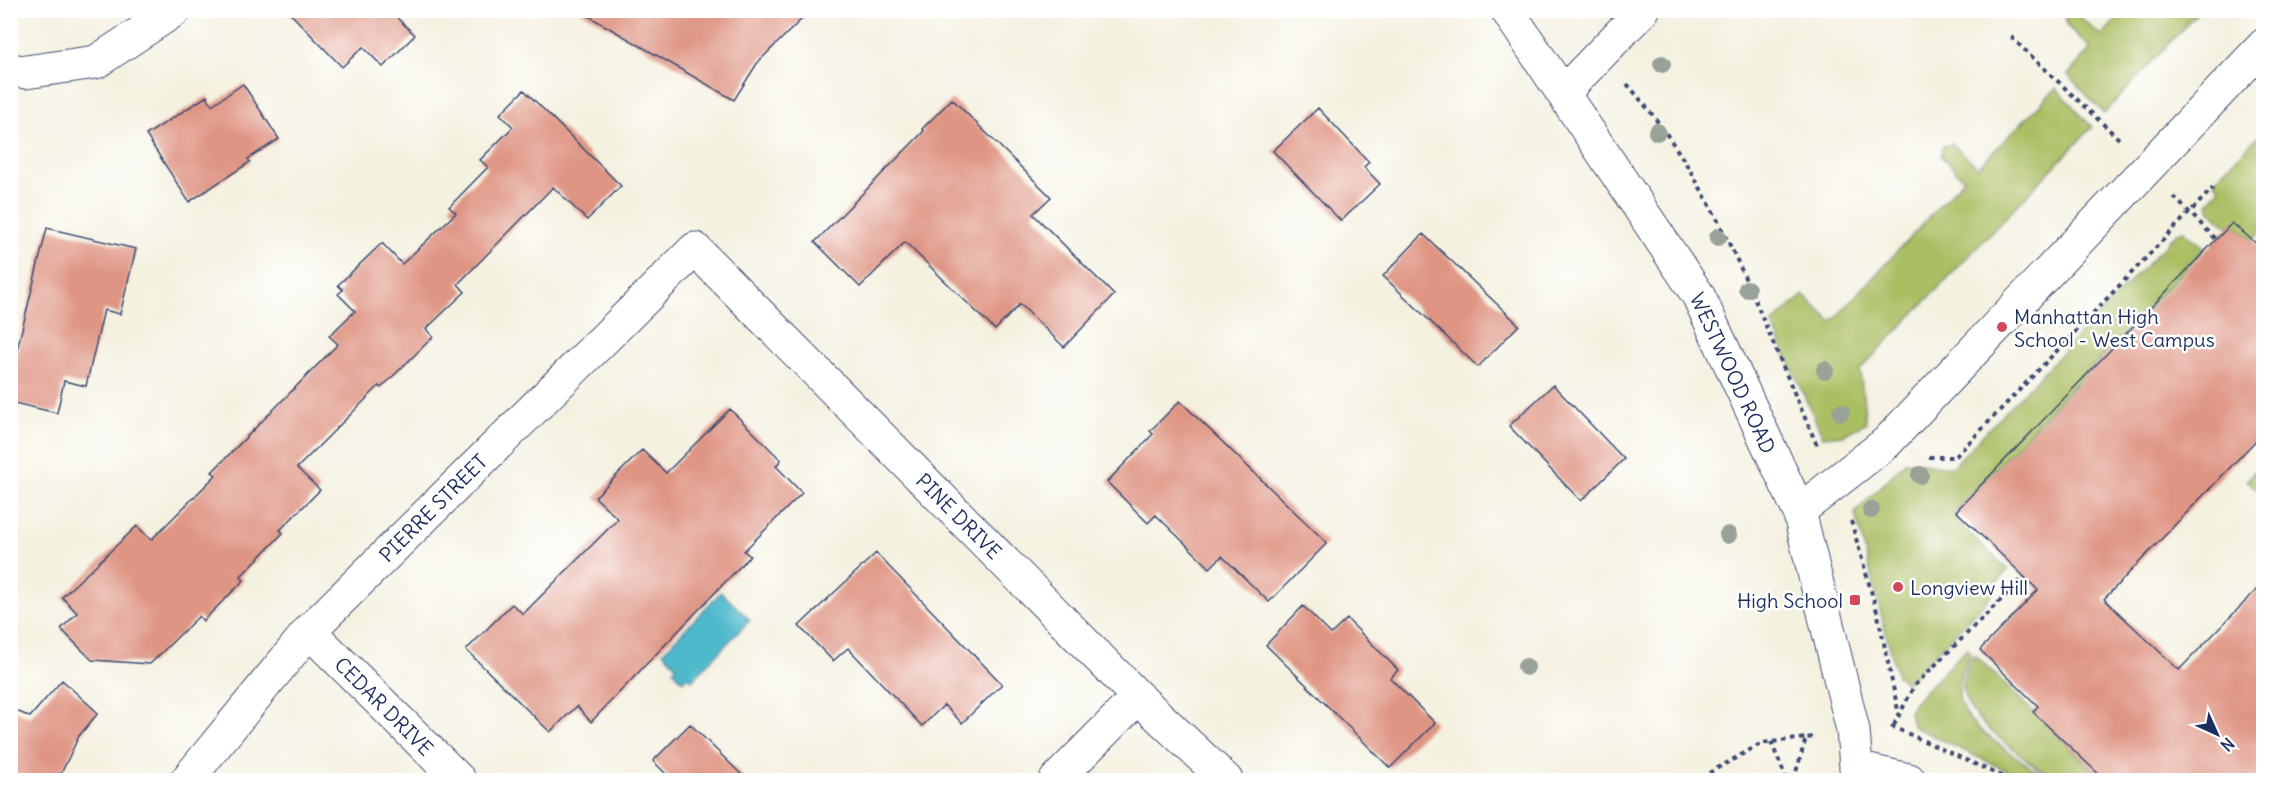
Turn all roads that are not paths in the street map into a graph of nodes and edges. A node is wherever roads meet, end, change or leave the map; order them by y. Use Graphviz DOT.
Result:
graph roads {
  1 [pos="175,10"];
  2 [pos="1507,10"];
  3 [pos="1643,10"];
  4 [pos="2264,45"];
  5 [pos="10,70"];
  6 [pos="1563,93"];
  7 [pos="695,249"];
  8 [pos="1798,512"];
  9 [pos="309,631"];
  10 [pos="1138,697"];
  11 [pos="1857,774"];
  12 [pos="187,780"];
  13 [pos="459,780"];
  14 [pos="1056,780"];
  15 [pos="1226,780"];
  16 [pos="1908,780"];
  1 -- 5 [label="street"];
  2 -- 6 [label="street, WESTWOOD ROAD"];
  3 -- 6 [label="street"];
  4 -- 8 [label="street"];
  6 -- 8 [label="street, WESTWOOD ROAD"];
  7 -- 9 [label="street, PIERRE STREET"];
  7 -- 10 [label="street, PINE DRIVE"];
  8 -- 11 [label="street, WESTWOOD ROAD"];
  9 -- 12 [label="street, PIERRE STREET"];
  9 -- 13 [label="street, CEDAR DRIVE"];
  10 -- 14 [label="street"];
  10 -- 15 [label="street, PINE DRIVE"];
  11 -- 16 [label="street"];
}
